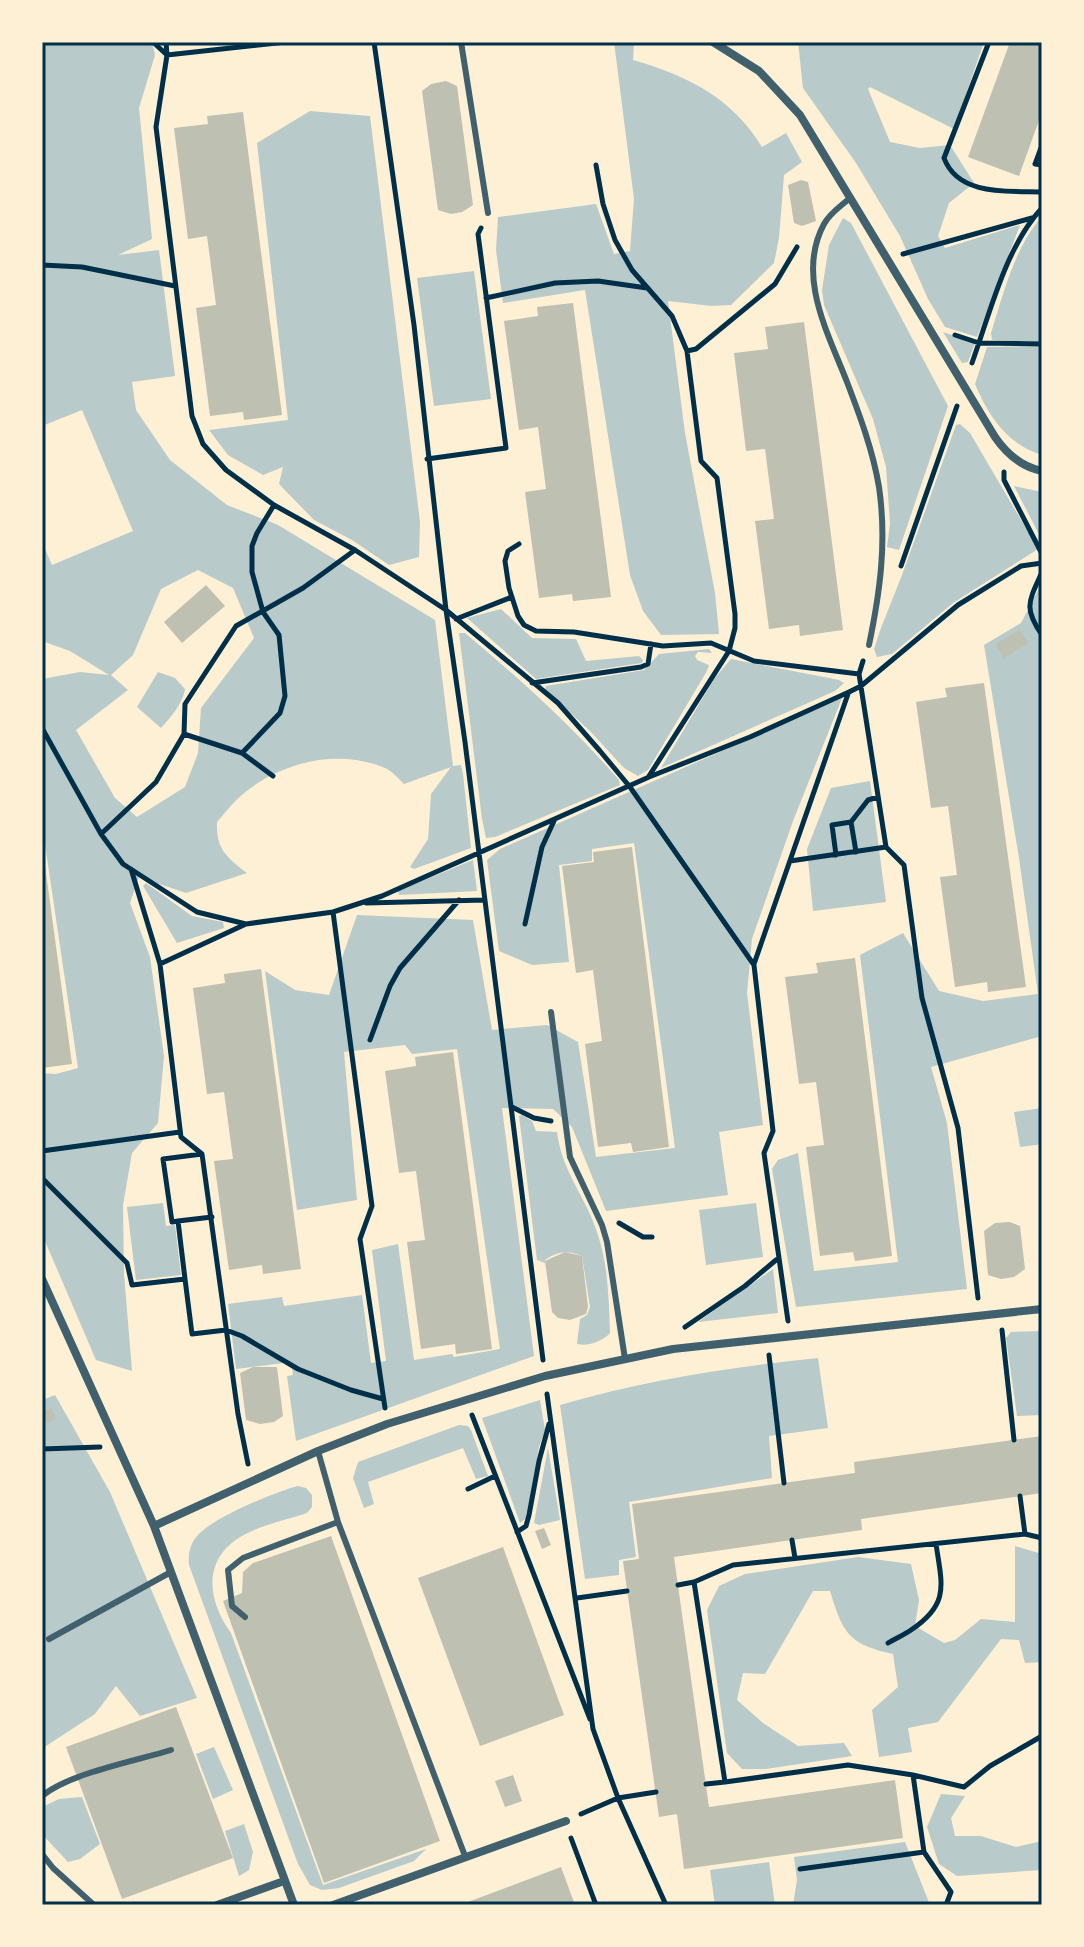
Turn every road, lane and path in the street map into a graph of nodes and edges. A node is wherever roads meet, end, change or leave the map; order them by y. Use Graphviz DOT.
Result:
graph roads {
  1 [pos="153,42"];
  2 [pos="166,42"];
  3 [pos="286,42"];
  4 [pos="374,42"];
  5 [pos="461,42"];
  6 [pos="713,42"];
  7 [pos="989,42"];
  8 [pos="167,55"];
  9 [pos="1042,145"];
  10 [pos="596,165"];
  11 [pos="1042,165"];
  12 [pos="1042,192"];
  13 [pos="850,198"];
  14 [pos="1042,208"];
  15 [pos="488,213"];
  16 [pos="1033,218"];
  17 [pos="792,254"];
  18 [pos="887,258"];
  19 [pos="42,265"];
  20 [pos="175,286"];
  21 [pos="648,288"];
  22 [pos="486,298"];
  23 [pos="928,325"];
  24 [pos="979,343"];
  25 [pos="1042,344"];
  26 [pos="687,351"];
  27 [pos="964,384"];
  28 [pos="1005,452"];
  29 [pos="427,459"];
  30 [pos="1042,471"];
  31 [pos="274,505"];
  32 [pos="519,544"];
  33 [pos="355,550"];
  34 [pos="1042,554"];
  35 [pos="1042,563"];
  36 [pos="1042,572"];
  37 [pos="898,575"];
  38 [pos="512,597"];
  39 [pos="446,610"];
  40 [pos="263,612"];
  41 [pos="456,619"];
  42 [pos="1042,635"];
  43 [pos="651,644"];
  44 [pos="869,645"];
  45 [pos="729,651"];
  46 [pos="859,674"];
  47 [pos="532,683"];
  48 [pos="861,686"];
  49 [pos="849,692"];
  50 [pos="42,728"];
  51 [pos="184,734"];
  52 [pos="242,753"];
  53 [pos="273,776"];
  54 [pos="649,777"];
  55 [pos="630,787"];
  56 [pos="878,797"];
  57 [pos="554,820"];
  58 [pos="851,822"];
  59 [pos="101,834"];
  60 [pos="886,847"];
  61 [pos="856,852"];
  62 [pos="479,853"];
  63 [pos="836,855"];
  64 [pos="790,861"];
  65 [pos="131,869"];
  66 [pos="459,900"];
  67 [pos="485,900"];
  68 [pos="359,903"];
  69 [pos="333,912"];
  70 [pos="246,924"];
  71 [pos="525,924"];
  72 [pos="160,964"];
  73 [pos="754,965"];
  74 [pos="551,1012"];
  75 [pos="370,1040"];
  76 [pos="511,1106"];
  77 [pos="565,1123"];
  78 [pos="180,1132"];
  79 [pos="42,1151"];
  80 [pos="202,1154"];
  81 [pos="42,1178"];
  82 [pos="212,1217"];
  83 [pos="178,1221"];
  84 [pos="777,1259"];
  85 [pos="42,1279"];
  86 [pos="185,1279"];
  87 [pos="1042,1309"];
  88 [pos="1000,1314"];
  89 [pos="981,1316"];
  90 [pos="226,1330"];
  91 [pos="678,1332"];
  92 [pos="791,1336"];
  93 [pos="767,1338"];
  94 [pos="625,1359"];
  95 [pos="545,1376"];
  96 [pos="384,1399"];
  97 [pos="465,1399"];
  98 [pos="551,1419"];
  99 [pos="387,1424"];
  100 [pos="1014,1440"];
  101 [pos="117,1446"];
  102 [pos="42,1449"];
  103 [pos="318,1451"];
  104 [pos="495,1476"];
  105 [pos="251,1481"];
  106 [pos="784,1483"];
  107 [pos="468,1489"];
  108 [pos="1020,1496"];
  109 [pos="338,1522"];
  110 [pos="154,1526"];
  111 [pos="517,1532"];
  112 [pos="1025,1534"];
  113 [pos="1042,1538"];
  114 [pos="792,1540"];
  115 [pos="936,1544"];
  116 [pos="795,1558"];
  117 [pos="171,1572"];
  118 [pos="694,1582"];
  119 [pos="678,1585"];
  120 [pos="627,1591"];
  121 [pos="577,1598"];
  122 [pos="245,1617"];
  123 [pos="49,1639"];
  124 [pos="888,1643"];
  125 [pos="593,1729"];
  126 [pos="1042,1736"];
  127 [pos="171,1750"];
  128 [pos="913,1775"];
  129 [pos="725,1782"];
  130 [pos="706,1784"];
  131 [pos="656,1792"];
  132 [pos="42,1796"];
  133 [pos="618,1798"];
  134 [pos="566,1821"];
  135 [pos="924,1852"];
  136 [pos="42,1854"];
  137 [pos="465,1856"];
  138 [pos="800,1869"];
  139 [pos="284,1881"];
  140 [pos="94,1905"];
  141 [pos="217,1905"];
  142 [pos="294,1905"];
  143 [pos="333,1905"];
  144 [pos="596,1905"];
  145 [pos="666,1905"];
  146 [pos="946,1905"];
  1 -- 8 [label="path"];
  2 -- 8 [label="path"];
  3 -- 8 [label="path"];
  4 -- 29 [label="path"];
  5 -- 15 [label="lane"];
  6 -- 13 [label="street"];
  7 -- 12 [label="path"];
  8 -- 20 [label="path"];
  9 -- 11 [label="path"];
  10 -- 21 [label="path"];
  13 -- 18 [label="street"];
  13 -- 44 [label="lane"];
  14 -- 16 [label="path"];
  15 -- 22 [label="path"];
  16 -- 18 [label="path"];
  16 -- 24 [label="path"];
  17 -- 26 [label="path"];
  18 -- 23 [label="street"];
  19 -- 20 [label="path"];
  20 -- 31 [label="path"];
  21 -- 22 [label="path"];
  21 -- 26 [label="path"];
  22 -- 29 [label="path"];
  23 -- 24 [label="path"];
  23 -- 27 [label="street"];
  24 -- 25 [label="path"];
  24 -- 27 [label="path"];
  26 -- 45 [label="path"];
  27 -- 28 [label="street"];
  27 -- 37 [label="path"];
  28 -- 30 [label="street"];
  28 -- 34 [label="path"];
  29 -- 39 [label="path"];
  31 -- 33 [label="path"];
  31 -- 40 [label="path"];
  32 -- 38 [label="path"];
  33 -- 39 [label="path"];
  33 -- 40 [label="path"];
  35 -- 48 [label="path"];
  36 -- 42 [label="path"];
  38 -- 41 [label="path"];
  38 -- 43 [label="path"];
  39 -- 41 [label="path"];
  39 -- 62 [label="path"];
  40 -- 51 [label="path"];
  40 -- 52 [label="path"];
  41 -- 47 [label="path"];
  43 -- 45 [label="path"];
  43 -- 47 [label="path"];
  44 -- 46 [label="path"];
  45 -- 46 [label="path"];
  45 -- 54 [label="path"];
  46 -- 48 [label="path"];
  47 -- 55 [label="path"];
  48 -- 49 [label="path"];
  48 -- 56 [label="path"];
  49 -- 54 [label="path"];
  49 -- 64 [label="path"];
  50 -- 59 [label="path"];
  51 -- 52 [label="path"];
  51 -- 59 [label="path"];
  52 -- 53 [label="path"];
  54 -- 55 [label="path"];
  55 -- 57 [label="path"];
  55 -- 73 [label="path"];
  56 -- 58 [label="path"];
  56 -- 60 [label="path"];
  57 -- 62 [label="path"];
  57 -- 71 [label="path"];
  58 -- 61 [label="path"];
  58 -- 63 [label="path"];
  59 -- 65 [label="path"];
  60 -- 61 [label="path"];
  60 -- 89 [label="path"];
  61 -- 63 [label="path"];
  62 -- 67 [label="path"];
  62 -- 68 [label="path"];
  63 -- 64 [label="path"];
  64 -- 73 [label="path"];
  65 -- 70 [label="path"];
  65 -- 72 [label="path"];
  66 -- 67 [label="path"];
  66 -- 68 [label="path"];
  66 -- 75 [label="path"];
  67 -- 76 [label="path"];
  68 -- 69 [label="path"];
  69 -- 70 [label="path"];
  69 -- 96 [label="path"];
  70 -- 72 [label="path"];
  72 -- 78 [label="path"];
  73 -- 84 [label="path"];
  74 -- 77 [label="lane"];
  76 -- 77 [label="path"];
  76 -- 95 [label="path"];
  77 -- 94 [label="lane"];
  78 -- 79 [label="path"];
  78 -- 80 [label="path"];
  80 -- 82 [label="path"];
  80 -- 83 [label="path"];
  81 -- 86 [label="path"];
  82 -- 83 [label="path"];
  82 -- 90 [label="path"];
  83 -- 86 [label="path"];
  84 -- 91 [label="path"];
  84 -- 92 [label="path"];
  85 -- 101 [label="street"];
  86 -- 90 [label="path"];
  87 -- 88 [label="street"];
  88 -- 89 [label="street"];
  88 -- 100 [label="path"];
  89 -- 92 [label="street"];
  90 -- 96 [label="path"];
  90 -- 105 [label="path"];
  92 -- 93 [label="street"];
  93 -- 94 [label="street"];
  93 -- 106 [label="path"];
  94 -- 95 [label="street"];
  95 -- 97 [label="street"];
  95 -- 98 [label="path"];
  96 -- 99 [label="path"];
  97 -- 99 [label="street"];
  97 -- 104 [label="path"];
  98 -- 111 [label="path"];
  98 -- 121 [label="path"];
  99 -- 103 [label="street"];
  101 -- 102 [label="path"];
  101 -- 110 [label="street"];
  103 -- 105 [label="street"];
  103 -- 109 [label="lane"];
  104 -- 107 [label="path"];
  104 -- 111 [label="path"];
  105 -- 110 [label="street"];
  108 -- 112 [label="path"];
  109 -- 122 [label="lane"];
  109 -- 137 [label="lane"];
  110 -- 117 [label="street"];
  111 -- 125 [label="path"];
  112 -- 113 [label="path"];
  112 -- 115 [label="path"];
  114 -- 116 [label="path"];
  115 -- 116 [label="path"];
  115 -- 124 [label="path"];
  116 -- 118 [label="path"];
  117 -- 123 [label="lane"];
  117 -- 139 [label="street"];
  118 -- 119 [label="path"];
  118 -- 129 [label="path"];
  120 -- 121 [label="path"];
  121 -- 125 [label="path"];
  125 -- 133 [label="path"];
  126 -- 128 [label="path"];
  127 -- 132 [label="lane"];
  128 -- 129 [label="path"];
  128 -- 135 [label="path"];
  129 -- 130 [label="path"];
  131 -- 133 [label="path"];
  133 -- 134 [label="path"];
  133 -- 145 [label="path"];
  134 -- 137 [label="street"];
  134 -- 144 [label="path"];
  135 -- 138 [label="path"];
  135 -- 146 [label="path"];
  136 -- 140 [label="lane"];
  137 -- 143 [label="street"];
  139 -- 141 [label="street"];
  139 -- 142 [label="street"];
}
